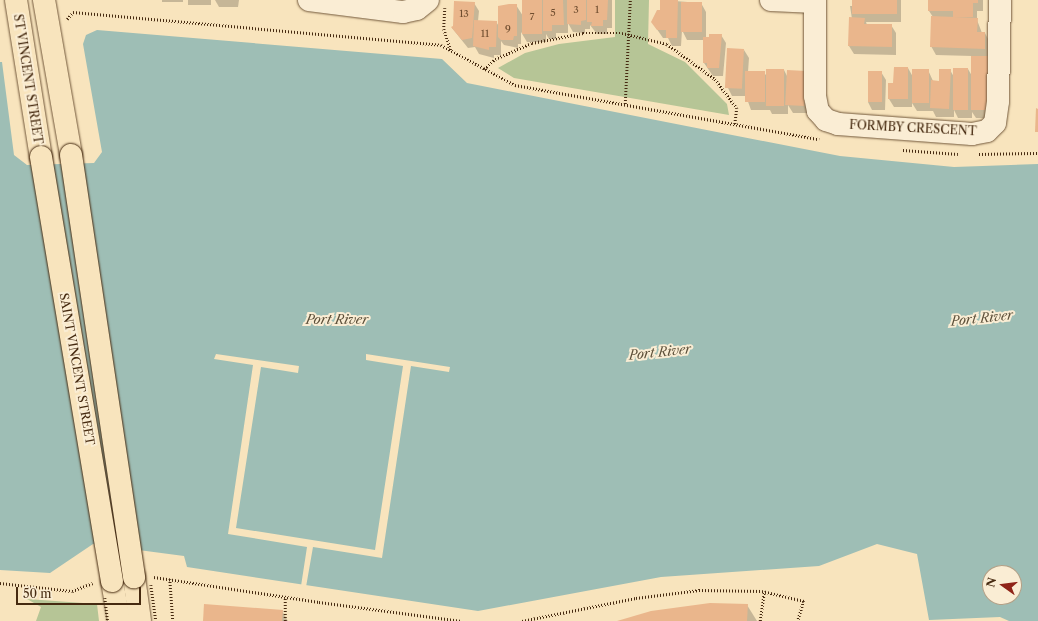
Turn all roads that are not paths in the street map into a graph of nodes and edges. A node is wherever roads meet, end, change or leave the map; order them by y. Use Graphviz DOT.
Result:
graph roads {
  1 [pos="16,0"];
  2 [pos="44,0"];
  3 [pos="309,0"];
  4 [pos="428,0"];
  5 [pos="771,0"];
  6 [pos="1000,0"];
  7 [pos="815,1"];
  8 [pos="41,157"];
  9 [pos="119,621"];
  10 [pos="140,621"];
  1 -- 8 [label="main road, ST VINCENT STREET"];
  2 -- 10 [label="main road, SAINT VINCENT STREET, bridge"];
  3 -- 4 [label="street"];
  5 -- 7 [label="street"];
  6 -- 7 [label="street, FORMBY CRESCENT"];
  8 -- 9 [label="main road, SAINT VINCENT STREET, bridge"];
}
